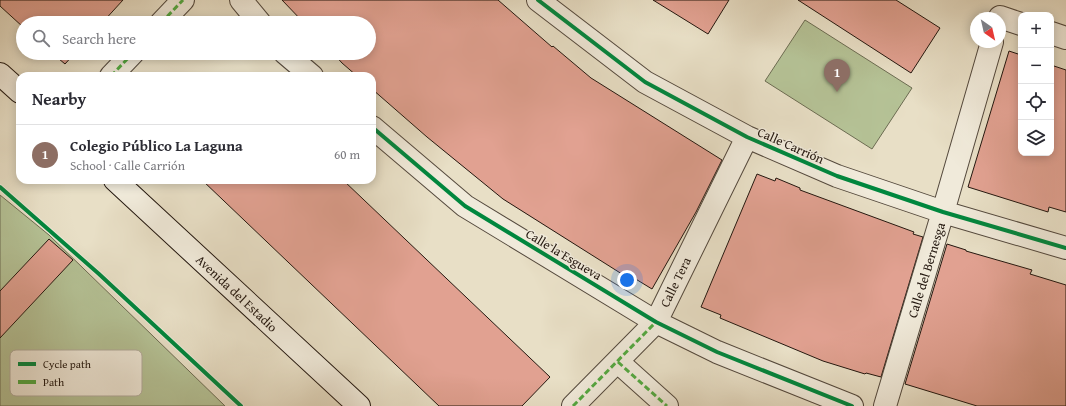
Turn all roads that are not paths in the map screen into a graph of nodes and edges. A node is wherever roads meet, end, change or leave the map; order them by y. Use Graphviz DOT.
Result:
graph roads {
  1 [pos="183,0"];
  2 [pos="240,0"];
  3 [pos="538,0"];
  4 [pos="1006,15"];
  5 [pos="168,16"];
  6 [pos="254,16"];
  7 [pos="1018,22"];
  8 [pos="1054,34"];
  9 [pos="1066,38"];
  10 [pos="990,48"];
  11 [pos="126,60"];
  12 [pos="293,60"];
  13 [pos="115,72"];
  14 [pos="307,72"];
  15 [pos="0,74"];
  16 [pos="16,88"];
  17 [pos="376,130"];
  18 [pos="747,137"];
  19 [pos="119,184"];
  20 [pos="944,212"];
  21 [pos="1066,248"];
  22 [pos="656,322"];
  23 [pos="618,362"];
  24 [pos="359,406"];
  25 [pos="573,406"];
  26 [pos="667,406"];
  27 [pos="852,406"];
  28 [pos="885,406"];
  1 -- 5 [label="street"];
  2 -- 6 [label="street"];
  3 -- 18 [label="street, Calle Carrión"];
  4 -- 7 [label="street"];
  8 -- 9 [label="street"];
  10 -- 20 [label="street, Calle del Bernesga"];
  11 -- 13 [label="street"];
  12 -- 14 [label="street"];
  15 -- 16 [label="street"];
  17 -- 22 [label="street, Calle la Esgueva"];
  18 -- 20 [label="street, Calle Carrión"];
  18 -- 22 [label="street, Calle Tera"];
  19 -- 24 [label="street, Avenida del Estadio"];
  20 -- 21 [label="street, Calle Carrión"];
  20 -- 28 [label="street, Calle del Bernesga"];
  22 -- 23 [label="street, Calle Tera"];
  22 -- 27 [label="street, Calle la Esgueva"];
  23 -- 25 [label="street, Calle Tera"];
  23 -- 26 [label="street"];
}
